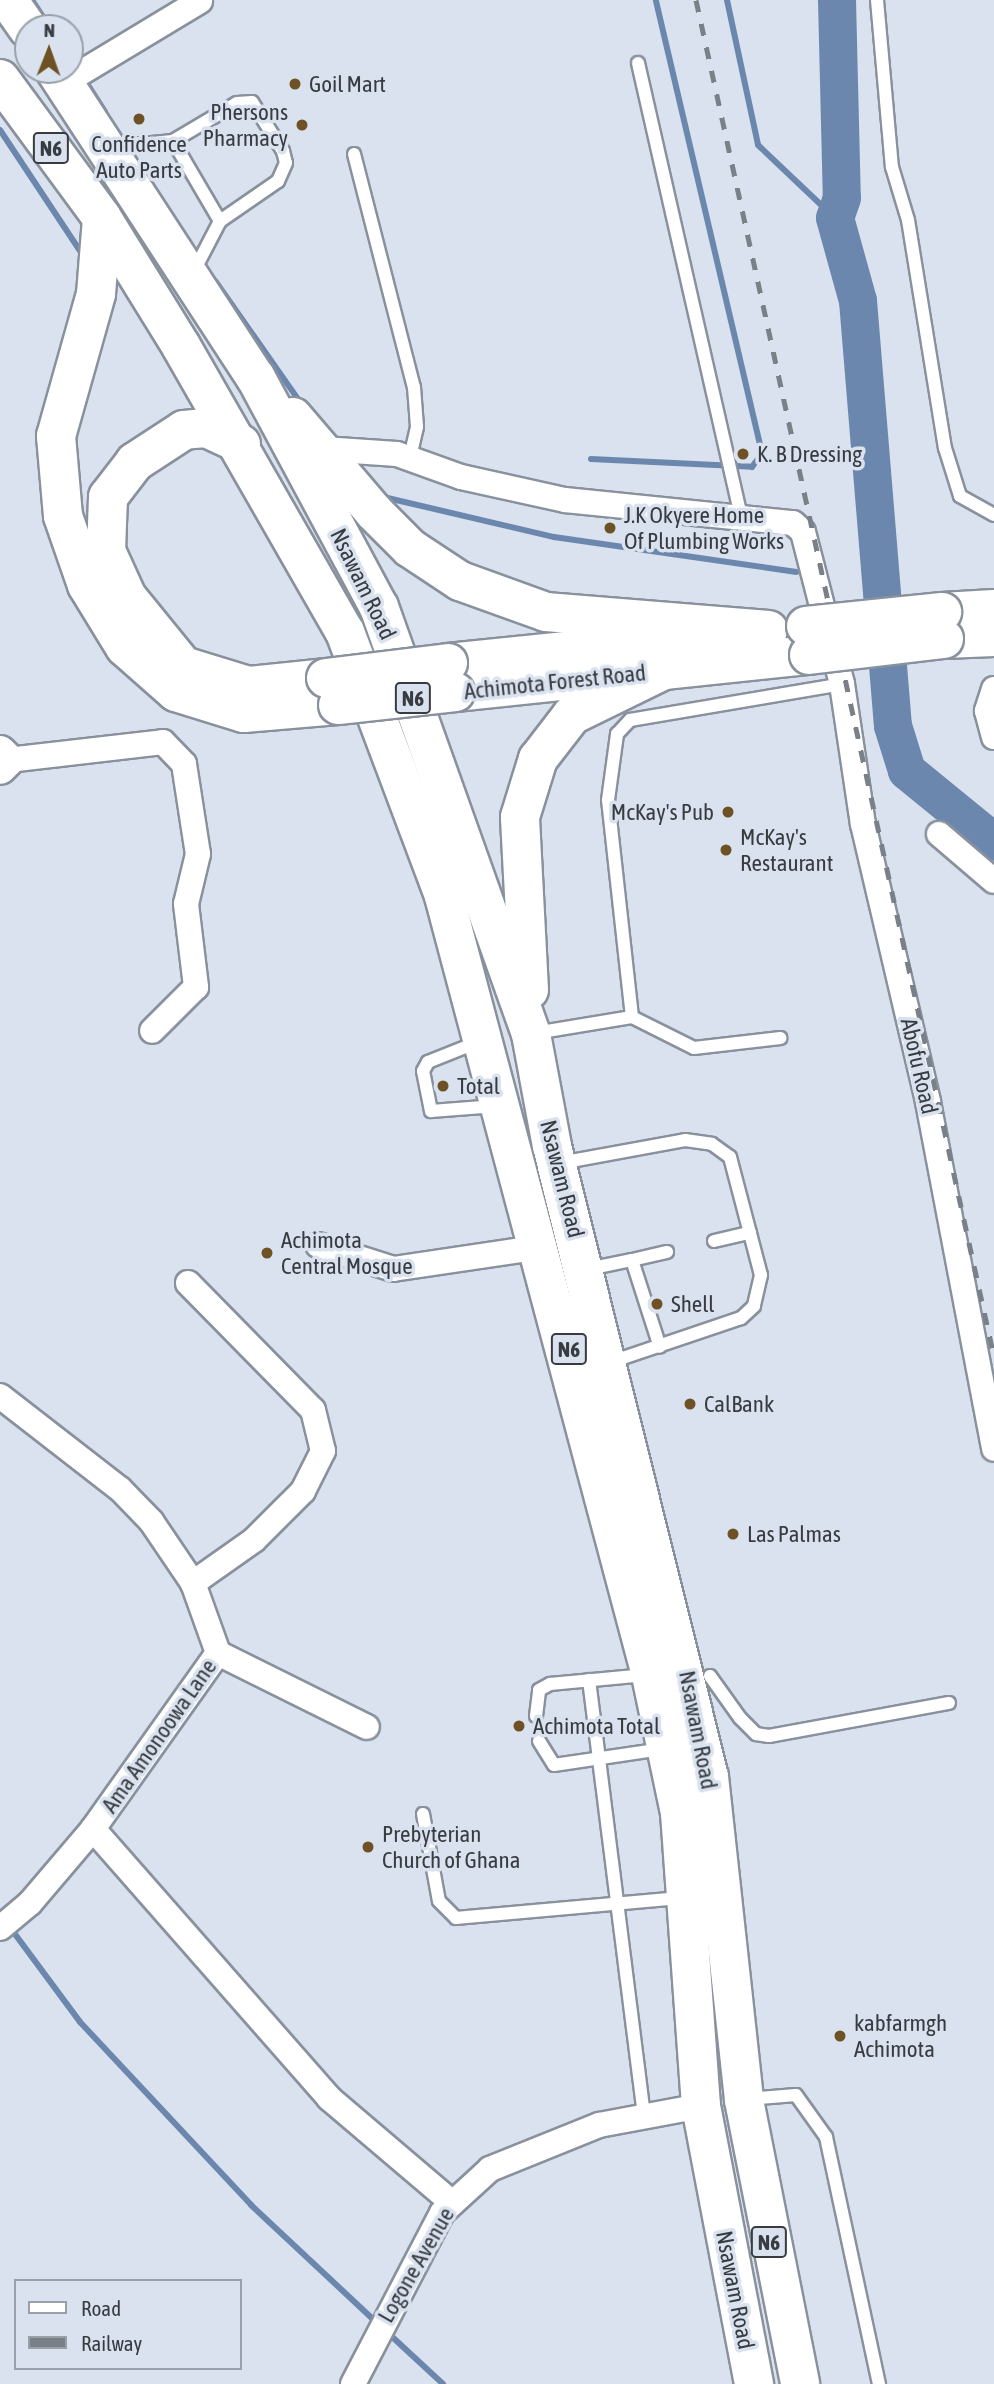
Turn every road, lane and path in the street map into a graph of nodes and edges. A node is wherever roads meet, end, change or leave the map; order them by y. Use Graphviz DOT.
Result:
graph roads {
  1 [pos="877,0"];
  2 [pos="200,1"];
  3 [pos="638,63"];
  4 [pos="84,64"];
  5 [pos="0,79"];
  6 [pos="64,84"];
  7 [pos="173,141"];
  8 [pos="105,148"];
  9 [pos="354,155"];
  10 [pos="102,218"];
  11 [pos="220,221"];
  12 [pos="190,278"];
  13 [pos="256,378"];
  14 [pos="241,444"];
  15 [pos="323,449"];
  16 [pos="410,458"];
  17 [pos="994,515"];
  18 [pos="741,518"];
  19 [pos="994,609"];
  20 [pos="943,626"];
  21 [pos="768,630"];
  22 [pos="994,637"];
  23 [pos="808,641"];
  24 [pos="662,671"];
  25 [pos="451,677"];
  26 [pos="842,684"];
  27 [pos="994,689"];
  28 [pos="332,692"];
  29 [pos="994,737"];
  30 [pos="3,760"];
  31 [pos="939,834"];
  32 [pos="994,881"];
  33 [pos="632,1017"];
  34 [pos="152,1031"];
  35 [pos="531,1034"];
  36 [pos="780,1038"];
  37 [pos="485,1040"];
  38 [pos="503,1105"];
  39 [pos="557,1164"];
  40 [pos="750,1233"];
  41 [pos="714,1241"];
  42 [pos="318,1245"];
  43 [pos="542,1247"];
  44 [pos="667,1252"];
  45 [pos="632,1260"];
  46 [pos="584,1270"];
  47 [pos="188,1283"];
  48 [pos="660,1347"];
  49 [pos="609,1363"];
  50 [pos="0,1396"];
  51 [pos="994,1449"];
  52 [pos="193,1584"];
  53 [pos="218,1653"];
  54 [pos="651,1675"];
  55 [pos="710,1676"];
  56 [pos="589,1680"];
  57 [pos="949,1703"];
  58 [pos="536,1716"];
  59 [pos="367,1727"];
  60 [pos="539,1741"];
  61 [pos="666,1748"];
  62 [pos="598,1760"];
  63 [pos="423,1814"];
  64 [pos="93,1829"];
  65 [pos="686,1898"];
  66 [pos="615,1904"];
  67 [pos="0,1928"];
  68 [pos="744,2100"];
  69 [pos="701,2106"];
  70 [pos="644,2115"];
  71 [pos="451,2202"];
  72 [pos="353,2384"];
  73 [pos="754,2384"];
  74 [pos="800,2384"];
  75 [pos="879,2384"];
  1 -- 17 [label="lane"];
  2 -- 4 [label="street"];
  3 -- 18 [label="lane"];
  5 -- 10 [label="main road, Nsawam Road / N6"];
  6 -- 8 [label="main road, Nsawam Road / N6"];
  7 -- 8 [label="lane"];
  7 -- 11 [label="lane"];
  7 -- 11 [label="lane"];
  8 -- 12 [label="main road, Nsawam Road / N6"];
  9 -- 16 [label="lane"];
  10 -- 14 [label="main road, Nsawam Road / N6"];
  10 -- 28 [label="main road, Achimota Forest Road"];
  11 -- 12 [label="lane"];
  12 -- 13 [label="main road, Nsawam Road / N6"];
  13 -- 15 [label="main road"];
  13 -- 35 [label="main road, Nsawam Road / N6"];
  14 -- 28 [label="main road, Achimota Forest Road"];
  14 -- 37 [label="main road, Nsawam Road / N6"];
  15 -- 16 [label="street, Abofu Road"];
  15 -- 21 [label="main road"];
  16 -- 18 [label="street, Abofu Road"];
  18 -- 26 [label="street, Abofu Road"];
  19 -- 20 [label="main road, Achimota Forest Road"];
  20 -- 22 [label="main road, Achimota Forest Road"];
  20 -- 23 [label="main road, Achimota Forest Road, bridge"];
  21 -- 23 [label="main road, Achimota Forest Road"];
  21 -- 25 [label="main road, Achimota Forest Road"];
  23 -- 24 [label="main road, Achimota Forest Road"];
  24 -- 25 [label="main road, Achimota Forest Road"];
  24 -- 35 [label="main road"];
  25 -- 28 [label="main road, Achimota Forest Road, bridge"];
  26 -- 33 [label="lane"];
  26 -- 51 [label="street, Abofu Road"];
  27 -- 29 [label="street"];
  30 -- 34 [label="street"];
  31 -- 32 [label="street"];
  33 -- 35 [label="lane"];
  33 -- 36 [label="lane"];
  35 -- 39 [label="main road, Nsawam Road / N6"];
  37 -- 38 [label="main road, Nsawam Road / N6"];
  37 -- 38 [label="lane"];
  38 -- 43 [label="main road, Nsawam Road / N6"];
  39 -- 40 [label="lane"];
  39 -- 46 [label="main road, Nsawam Road / N6"];
  40 -- 41 [label="lane"];
  40 -- 48 [label="lane"];
  42 -- 43 [label="street"];
  43 -- 54 [label="main road, Nsawam Road / N6"];
  44 -- 45 [label="lane"];
  45 -- 46 [label="lane"];
  45 -- 48 [label="lane"];
  46 -- 49 [label="main road, Nsawam Road / N6"];
  47 -- 52 [label="street"];
  48 -- 49 [label="lane"];
  49 -- 68 [label="main road, Nsawam Road / N6"];
  50 -- 52 [label="street, Ama Amonoowa Lane"];
  52 -- 53 [label="street, Ama Amonoowa Lane"];
  53 -- 59 [label="street"];
  53 -- 64 [label="street, Ama Amonoowa Lane"];
  54 -- 56 [label="lane"];
  54 -- 61 [label="main road, Nsawam Road / N6"];
  55 -- 57 [label="lane"];
  56 -- 58 [label="lane"];
  56 -- 62 [label="lane"];
  60 -- 62 [label="lane"];
  61 -- 62 [label="lane"];
  61 -- 65 [label="main road, Nsawam Road / N6"];
  62 -- 66 [label="lane"];
  63 -- 66 [label="lane"];
  64 -- 67 [label="street, Ama Amonoowa Lane"];
  64 -- 71 [label="street"];
  65 -- 66 [label="lane"];
  65 -- 69 [label="main road, Nsawam Road / N6"];
  66 -- 70 [label="lane"];
  68 -- 69 [label="main road"];
  68 -- 74 [label="main road, Nsawam Road / N6"];
  68 -- 75 [label="lane"];
  69 -- 70 [label="street, Logone Avenue"];
  69 -- 73 [label="main road, Nsawam Road / N6"];
  70 -- 71 [label="street, Logone Avenue"];
  71 -- 72 [label="street, Logone Avenue"];
}
